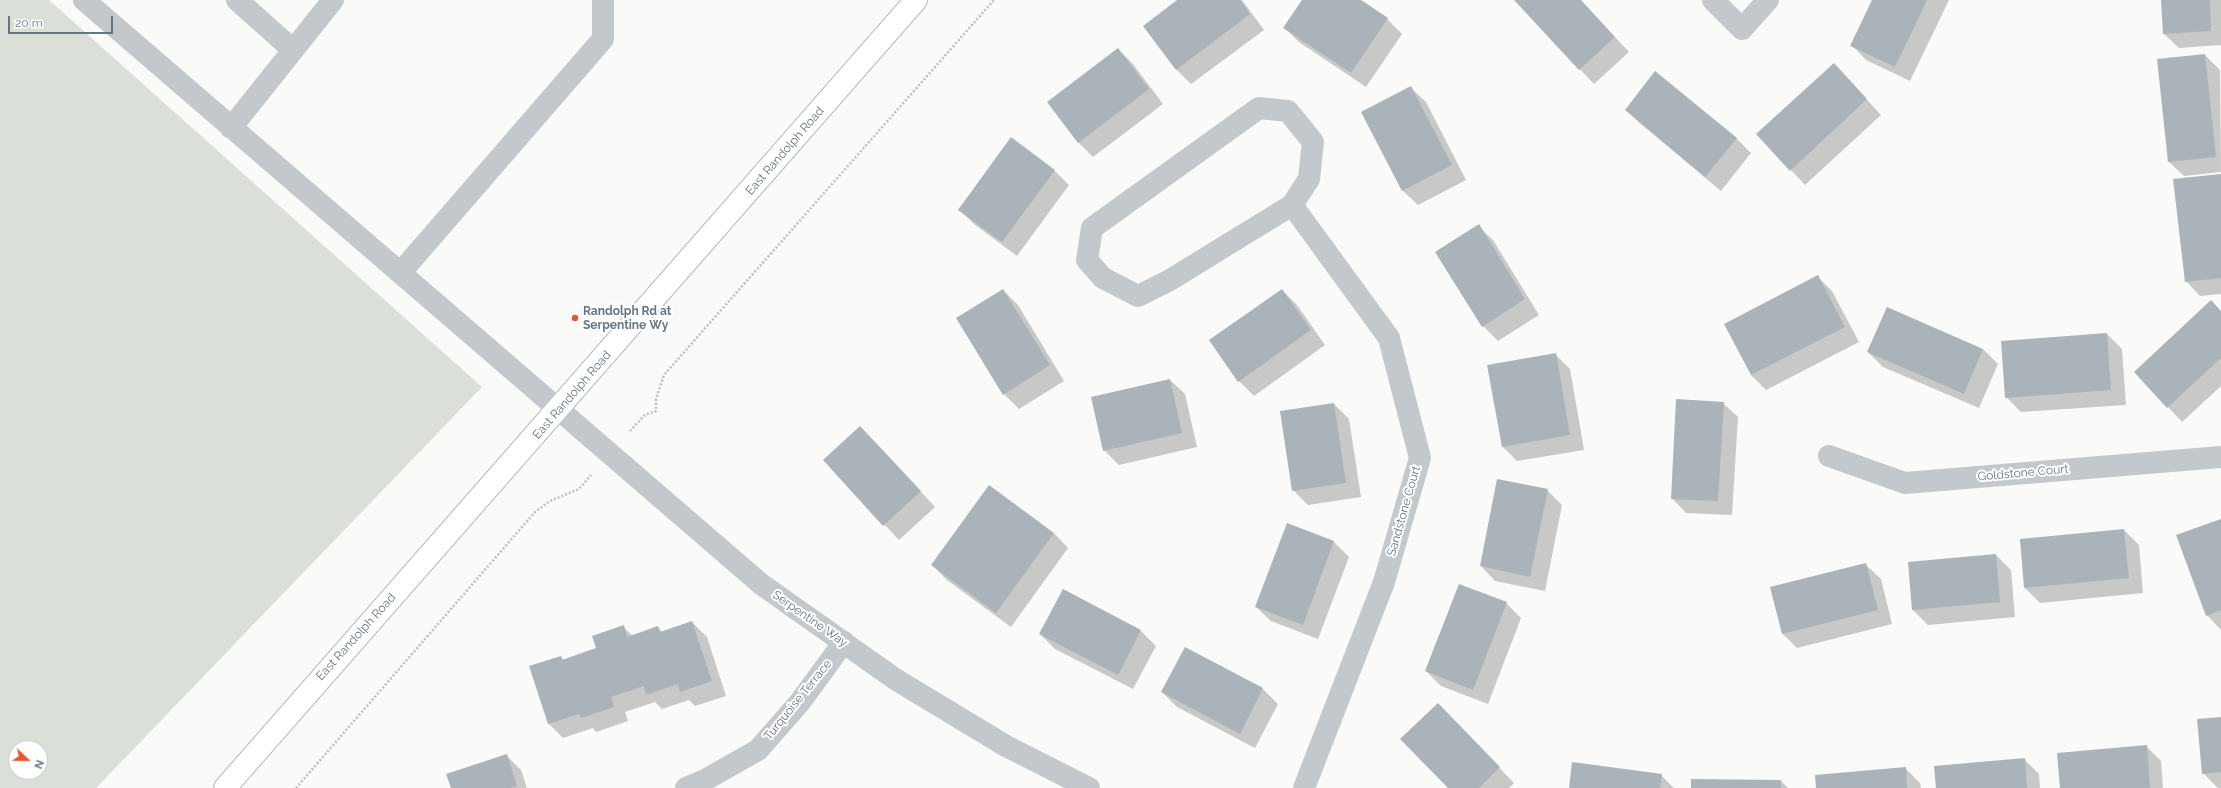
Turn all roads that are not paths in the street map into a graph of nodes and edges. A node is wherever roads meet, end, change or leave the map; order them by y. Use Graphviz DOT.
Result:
graph roads {
  1 [pos="84,0"];
  2 [pos="237,0"];
  3 [pos="333,0"];
  4 [pos="603,0"];
  5 [pos="916,0"];
  6 [pos="1713,0"];
  7 [pos="1768,0"];
  8 [pos="293,50"];
  9 [pos="232,128"];
  10 [pos="1292,205"];
  11 [pos="401,272"];
  12 [pos="559,409"];
  13 [pos="1830,456"];
  14 [pos="2221,457"];
  15 [pos="844,642"];
  16 [pos="225,788"];
  17 [pos="686,788"];
  18 [pos="1090,788"];
  19 [pos="1304,788"];
  1 -- 9 [label="street, Serpentine Way"];
  2 -- 8 [label="street"];
  3 -- 8 [label="street"];
  4 -- 11 [label="street"];
  5 -- 12 [label="main road, East Randolph Road"];
  6 -- 7 [label="street"];
  8 -- 9 [label="street"];
  9 -- 11 [label="street, Serpentine Way"];
  10 -- 10 [label="street"];
  10 -- 19 [label="street, Sandstone Court"];
  11 -- 12 [label="street, Serpentine Way"];
  12 -- 15 [label="street, Serpentine Way"];
  12 -- 16 [label="main road, East Randolph Road"];
  13 -- 14 [label="street, Goldstone Court"];
  15 -- 17 [label="street, Turquoise Terrace"];
  15 -- 18 [label="street, Serpentine Way"];
}
